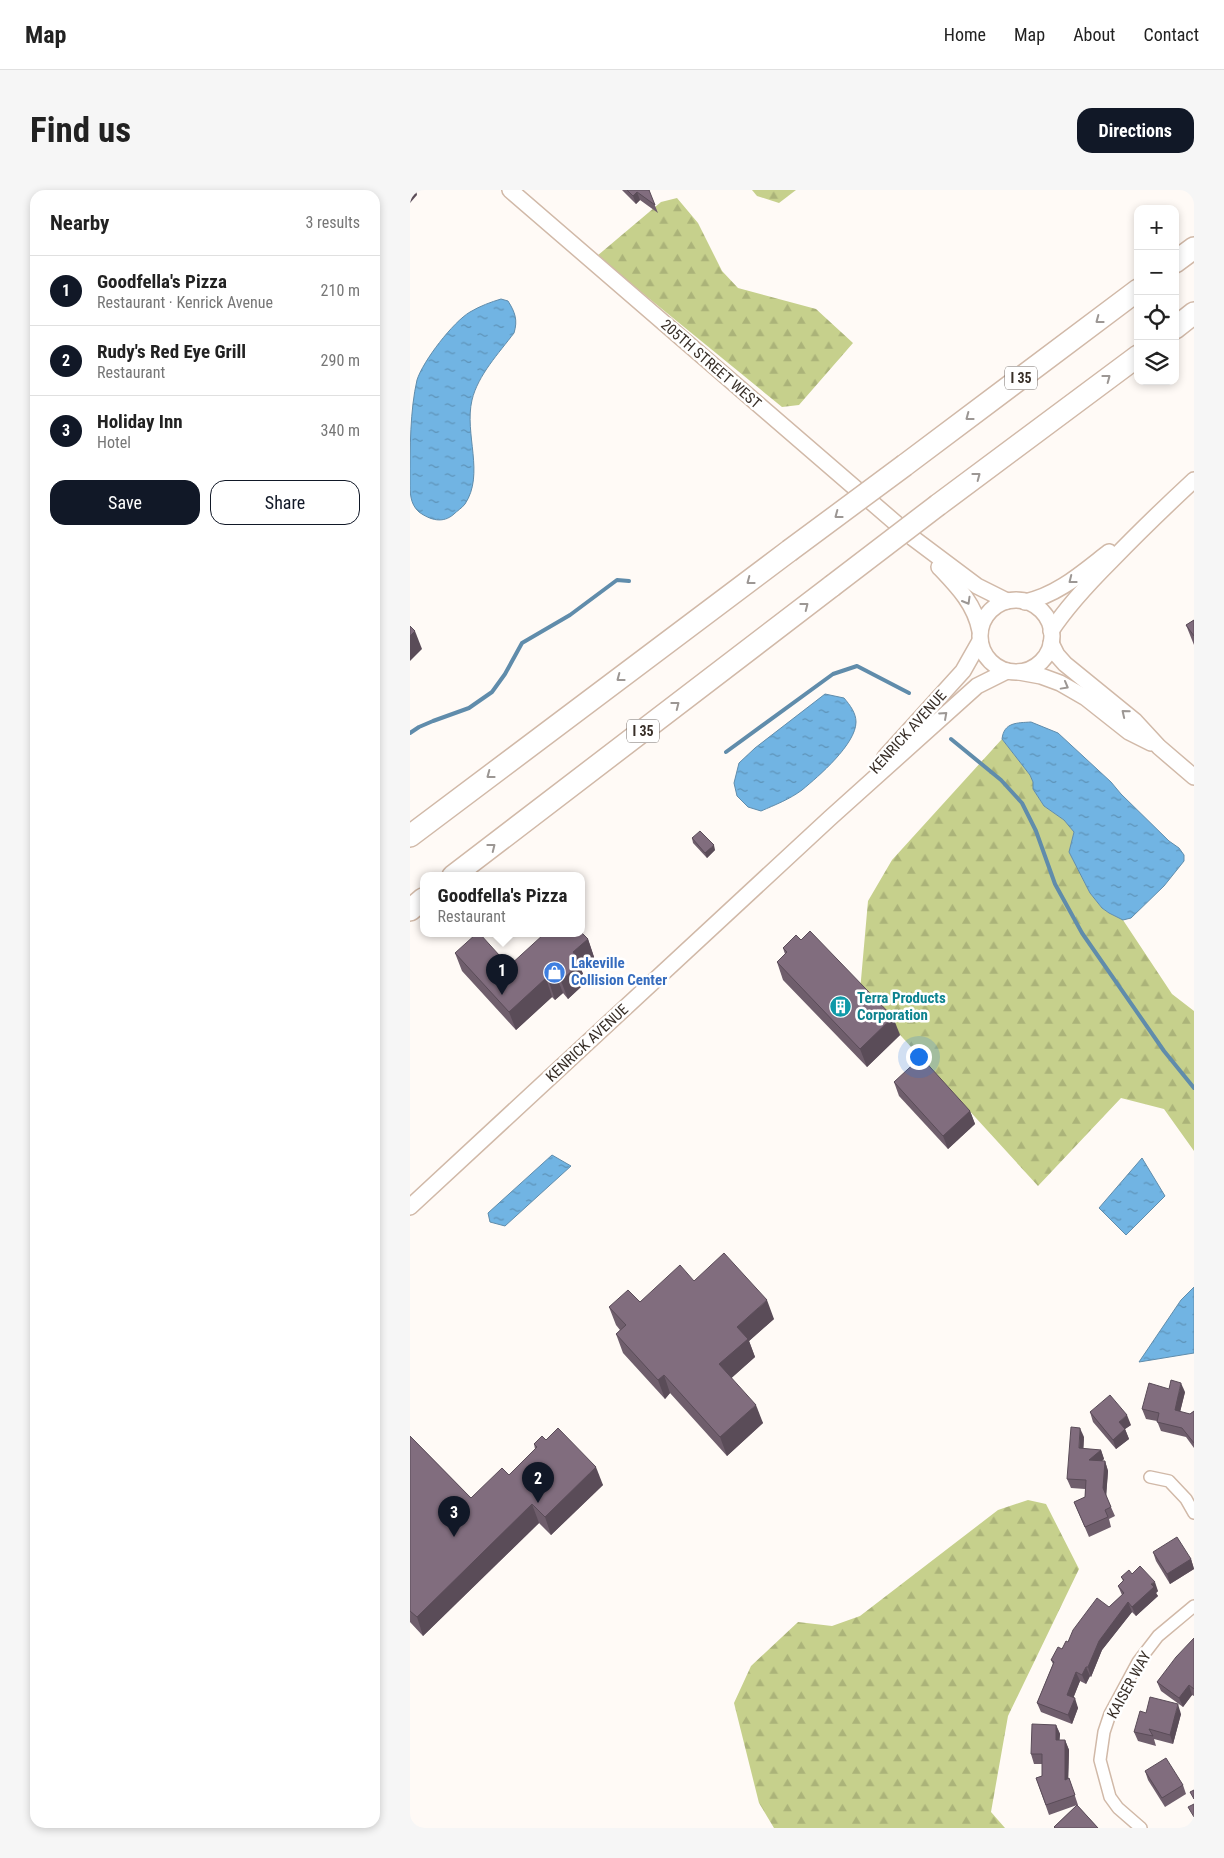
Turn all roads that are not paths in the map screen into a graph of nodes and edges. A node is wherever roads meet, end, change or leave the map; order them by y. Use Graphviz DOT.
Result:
graph roads {
  1 [pos="510,190"];
  2 [pos="1194,248"];
  3 [pos="1179,259"];
  4 [pos="1134,293"];
  5 [pos="1194,314"];
  6 [pos="1179,325"];
  7 [pos="1134,359"];
  8 [pos="1194,480"];
  9 [pos="1152,519"];
  10 [pos="913,538"];
  11 [pos="1007,601"];
  12 [pos="1025,602"];
  13 [pos="980,636"];
  14 [pos="1051,637"];
  15 [pos="1013,672"];
  16 [pos="1159,747"];
  17 [pos="1194,777"];
  18 [pos="830,818"];
  19 [pos="410,836"];
  20 [pos="458,872"];
  21 [pos="420,902"];
  22 [pos="410,910"];
  23 [pos="410,1207"];
  24 [pos="1150,1477"];
  25 [pos="1194,1513"];
  26 [pos="1194,1606"];
  27 [pos="1141,1828"];
  1 -- 10 [label="street, 205TH STREET WEST"];
  2 -- 3 [label="highway"];
  4 -- 19 [label="highway, I 35, one-way, bridge"];
  5 -- 6 [label="highway"];
  20 -- 7 [label="highway, I 35, one-way, bridge"];
  8 -- 9 [label="street"];
  9 -- 12 [label="street, one-way"];
  9 -- 14 [label="street"];
  10 -- 11 [label="street, 205TH STREET WEST"];
  10 -- 13 [label="street, 205TH STREET WEST, one-way"];
  11 -- 12 [label="street"];
  11 -- 13 [label="street"];
  12 -- 14 [label="street"];
  13 -- 15 [label="street"];
  13 -- 18 [label="street, KENRICK AVENUE"];
  14 -- 15 [label="street"];
  16 -- 14 [label="street, one-way"];
  15 -- 16 [label="street, one-way"];
  18 -- 15 [label="street, KENRICK AVENUE, one-way"];
  16 -- 17 [label="street"];
  18 -- 23 [label="street, KENRICK AVENUE"];
  21 -- 22 [label="highway"];
  24 -- 25 [label="street"];
  26 -- 27 [label="street, KAISER WAY"];
}
